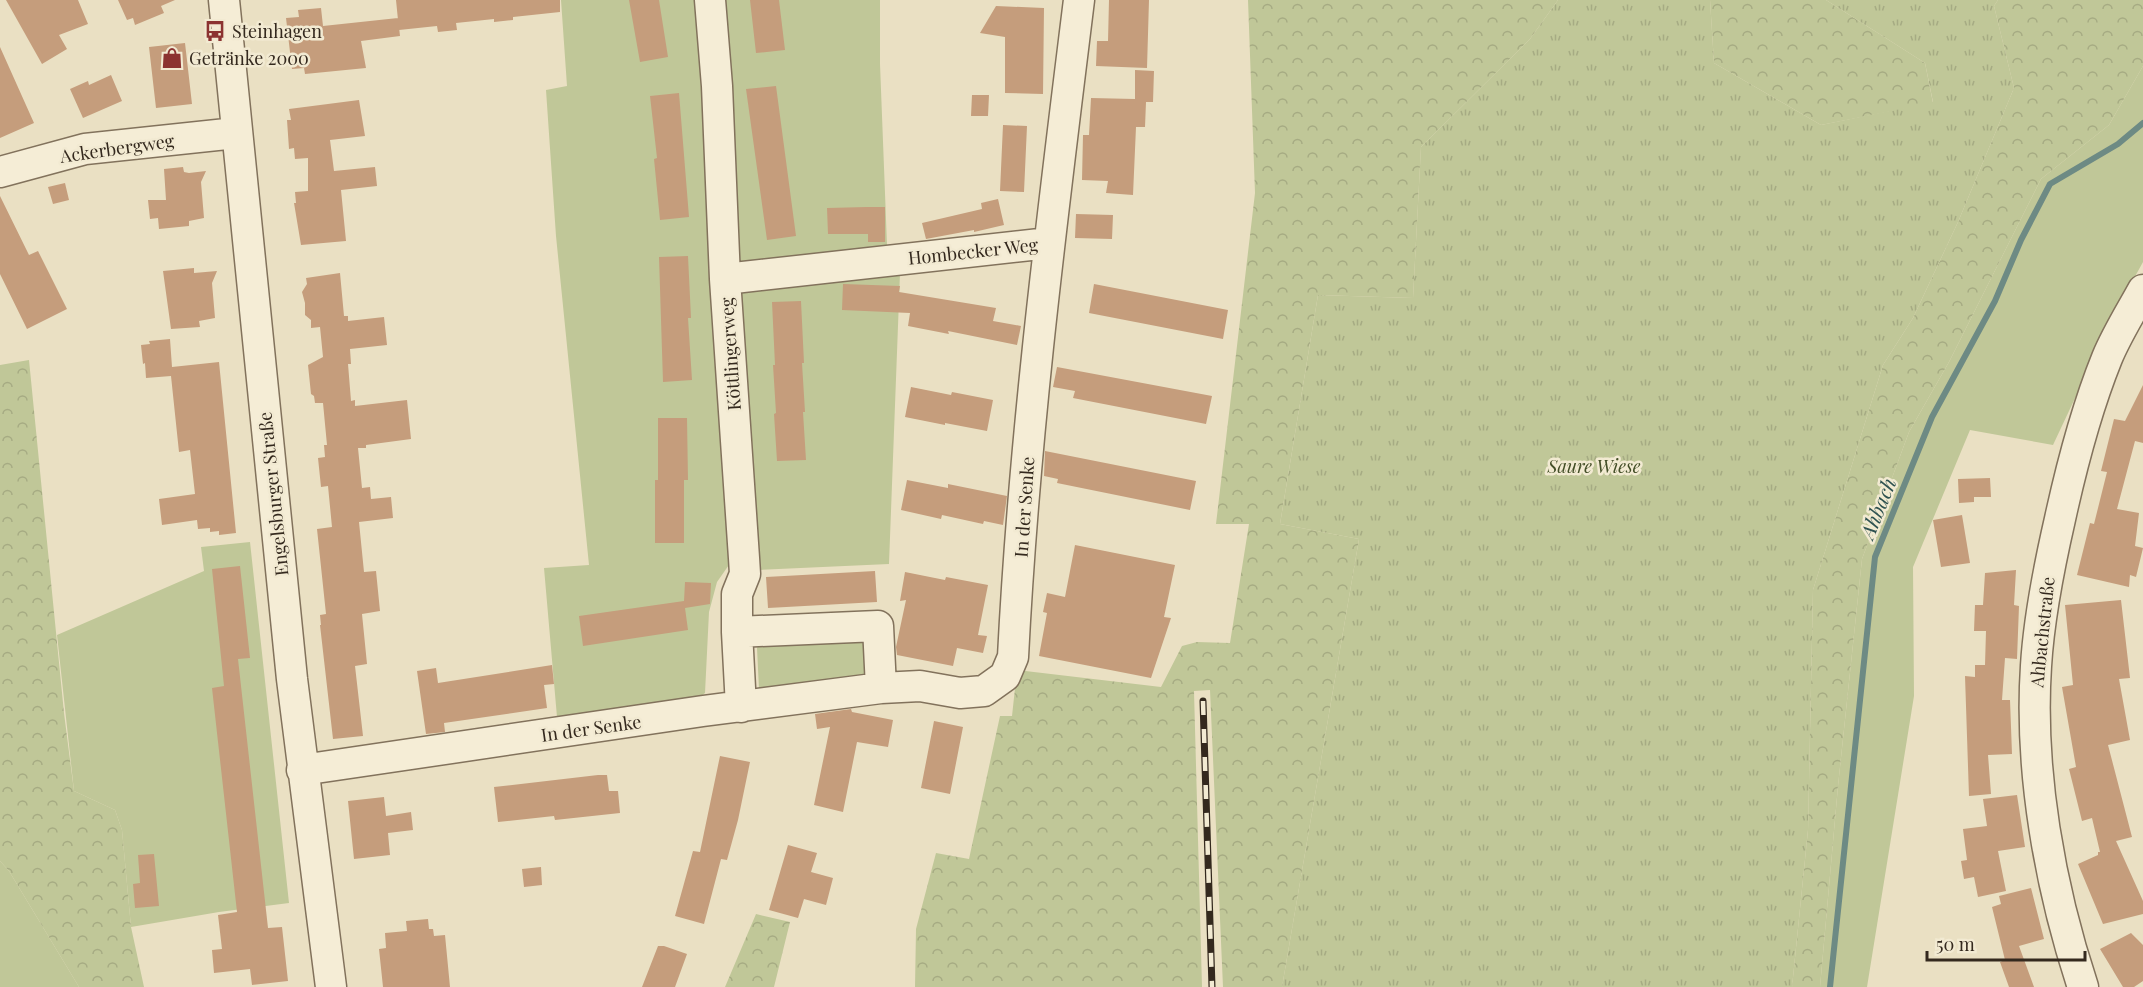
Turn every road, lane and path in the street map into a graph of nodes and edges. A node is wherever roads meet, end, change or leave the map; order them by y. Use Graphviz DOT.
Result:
graph roads {
  1 [pos="224,0"];
  2 [pos="710,0"];
  3 [pos="1079,0"];
  4 [pos="236,133"];
  5 [pos="0,172"];
  6 [pos="1049,243"];
  7 [pos="725,279"];
  8 [pos="2143,290"];
  9 [pos="737,632"];
  10 [pos="881,688"];
  11 [pos="741,707"];
  12 [pos="302,770"];
  13 [pos="331,987"];
  14 [pos="2084,987"];
  1 -- 4 [label="street, Engelsburger Straße"];
  2 -- 7 [label="street, Köttlingerweg"];
  3 -- 6 [label="street, Hombecker Weg"];
  4 -- 5 [label="street, Ackerbergweg"];
  4 -- 12 [label="street, Engelsburger Straße"];
  6 -- 7 [label="street, Hombecker Weg"];
  6 -- 10 [label="street, In der Senke"];
  7 -- 9 [label="street, Köttlingerweg"];
  8 -- 14 [label="street, Ahbachstraße"];
  9 -- 10 [label="street"];
  9 -- 11 [label="street, Köttlingerweg"];
  10 -- 11 [label="street, In der Senke"];
  11 -- 12 [label="street, In der Senke"];
  12 -- 13 [label="street, Engelsburger Straße"];
}
